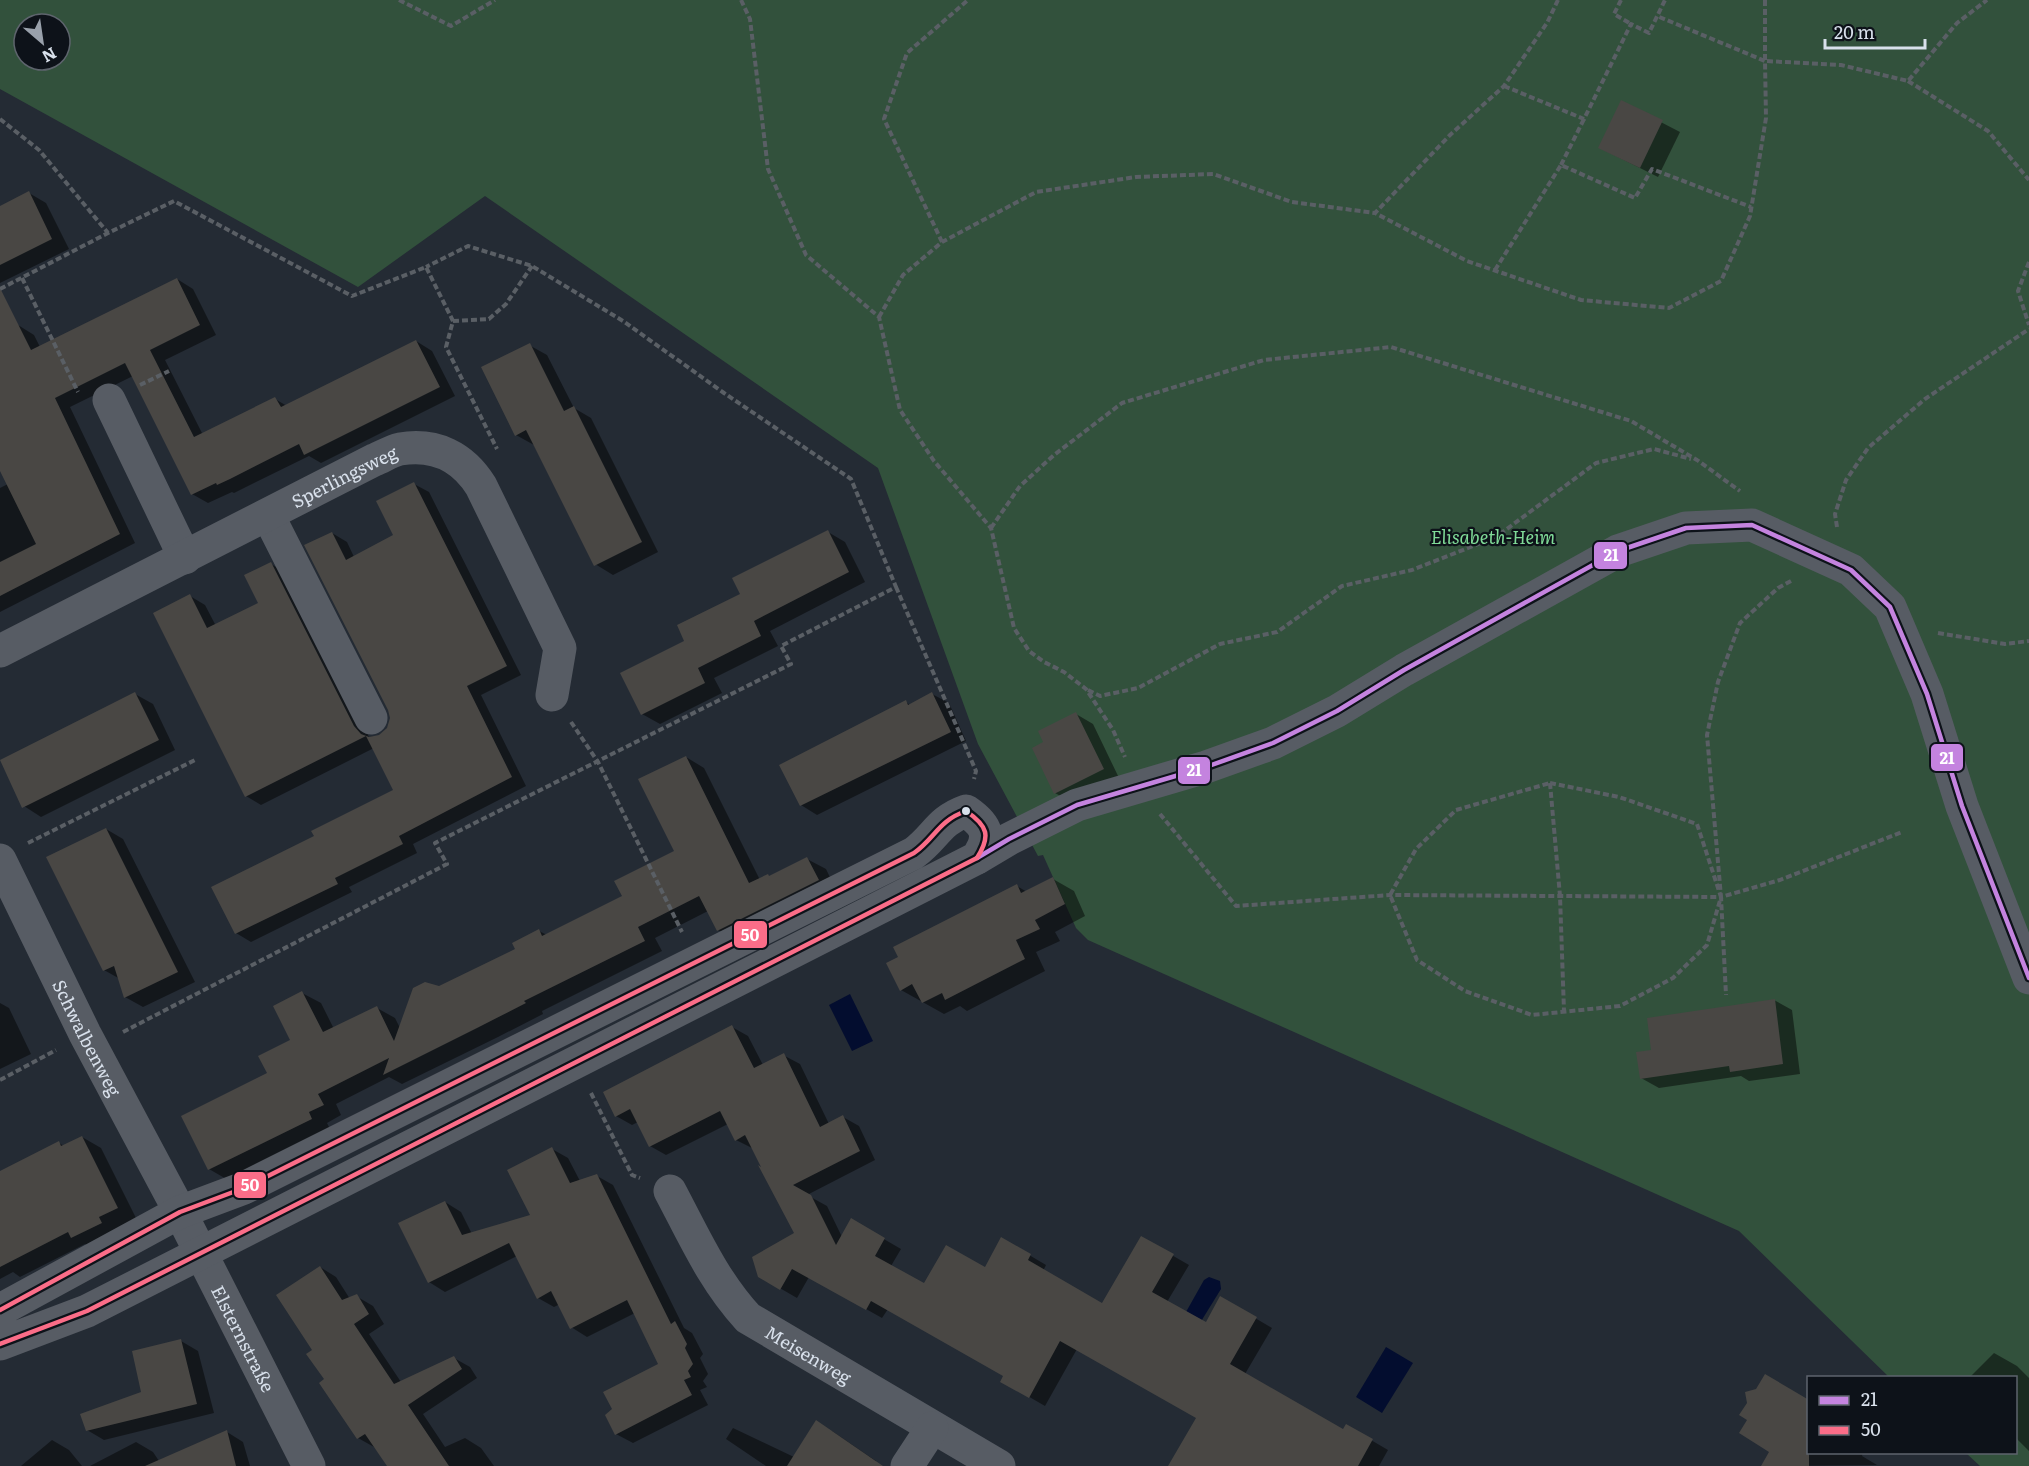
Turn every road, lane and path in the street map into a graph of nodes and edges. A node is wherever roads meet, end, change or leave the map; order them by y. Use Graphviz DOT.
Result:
graph roads {
  1 [pos="399,0"];
  2 [pos="495,0"];
  3 [pos="741,0"];
  4 [pos="968,0"];
  5 [pos="1558,0"];
  6 [pos="1621,0"];
  7 [pos="1665,0"];
  8 [pos="1765,0"];
  9 [pos="1987,0"];
  10 [pos="1657,16"];
  11 [pos="1631,24"];
  12 [pos="1765,61"];
  13 [pos="1908,81"];
  14 [pos="1504,86"];
  15 [pos="0,118"];
  16 [pos="1584,119"];
  17 [pos="1561,165"];
  18 [pos="2029,180"];
  19 [pos="1751,207"];
  20 [pos="1375,213"];
  21 [pos="108,233"];
  22 [pos="942,242"];
  23 [pos="2029,262"];
  24 [pos="532,266"];
  25 [pos="426,267"];
  26 [pos="1495,270"];
  27 [pos="22,278"];
  28 [pos="0,289"];
  29 [pos="879,317"];
  30 [pos="453,321"];
  31 [pos="2029,327"];
  32 [pos="169,371"];
  33 [pos="109,400"];
  34 [pos="499,452"];
  35 [pos="1697,460"];
  36 [pos="1745,495"];
  37 [pos="268,515"];
  38 [pos="991,528"];
  39 [pos="185,558"];
  40 [pos="1851,570"];
  41 [pos="1796,578"];
  42 [pos="896,587"];
  43 [pos="1890,607"];
  44 [pos="2029,641"];
  45 [pos="0,651"];
  46 [pos="1086,689"];
  47 [pos="552,694"];
  48 [pos="371,718"];
  49 [pos="195,760"];
  50 [pos="598,762"];
  51 [pos="1550,783"];
  52 [pos="1137,786"];
  53 [pos="966,811"];
  54 [pos="1902,832"];
  55 [pos="10,854"];
  56 [pos="977,858"];
  57 [pos="1390,895"];
  58 [pos="1560,896"];
  59 [pos="1721,897"];
  60 [pos="697,962"];
  61 [pos="2029,978"];
  62 [pos="1726,995"];
  63 [pos="1564,1011"];
  64 [pos="89,1041"];
  65 [pos="575,1062"];
  66 [pos="0,1080"];
  67 [pos="670,1191"];
  68 [pos="180,1212"];
  69 [pos="201,1253"];
  70 [pos="0,1310"];
  71 [pos="0,1344"];
  72 [pos="932,1428"];
  73 [pos="309,1466"];
  74 [pos="907,1466"];
  75 [pos="999,1466"];
  1 -- 2 [label="path"];
  3 -- 29 [label="path"];
  4 -- 22 [label="path"];
  5 -- 14 [label="path"];
  6 -- 11 [label="path"];
  7 -- 10 [label="path"];
  8 -- 12 [label="path"];
  9 -- 13 [label="path"];
  10 -- 11 [label="path"];
  10 -- 12 [label="path"];
  11 -- 16 [label="path"];
  12 -- 13 [label="path"];
  12 -- 19 [label="path"];
  13 -- 18 [label="path"];
  14 -- 16 [label="path"];
  14 -- 20 [label="path"];
  15 -- 21 [label="path"];
  16 -- 17 [label="path"];
  17 -- 19 [label="path"];
  17 -- 26 [label="path"];
  19 -- 26 [label="path"];
  20 -- 22 [label="path"];
  20 -- 26 [label="path"];
  21 -- 25 [label="path"];
  21 -- 27 [label="path"];
  22 -- 29 [label="path"];
  23 -- 31 [label="path"];
  24 -- 25 [label="path"];
  24 -- 30 [label="path"];
  24 -- 42 [label="path"];
  25 -- 30 [label="path"];
  27 -- 28 [label="path"];
  27 -- 33 [label="path"];
  29 -- 38 [label="path"];
  30 -- 34 [label="path"];
  31 -- 40 [label="path"];
  32 -- 33 [label="path"];
  33 -- 39 [label="street"];
  35 -- 36 [label="path"];
  35 -- 38 [label="path"];
  35 -- 46 [label="path"];
  37 -- 39 [label="street, Sperlingsweg"];
  37 -- 47 [label="street, Sperlingsweg"];
  37 -- 48 [label="street"];
  38 -- 46 [label="path"];
  39 -- 45 [label="street, Sperlingsweg"];
  40 -- 43 [label="street"];
  40 -- 52 [label="street"];
  41 -- 59 [label="path"];
  42 -- 50 [label="path"];
  42 -- 53 [label="path"];
  43 -- 44 [label="path"];
  43 -- 61 [label="street"];
  46 -- 52 [label="path"];
  47 -- 50 [label="path"];
  49 -- 55 [label="path"];
  50 -- 60 [label="path"];
  50 -- 64 [label="path"];
  51 -- 57 [label="path"];
  51 -- 58 [label="path"];
  51 -- 59 [label="path"];
  52 -- 56 [label="street"];
  52 -- 57 [label="path"];
  53 -- 56 [label="street"];
  53 -- 60 [label="street"];
  54 -- 59 [label="path"];
  55 -- 64 [label="street, Schwalbenweg"];
  56 -- 65 [label="street"];
  57 -- 58 [label="path"];
  57 -- 63 [label="path"];
  58 -- 59 [label="path"];
  58 -- 63 [label="path"];
  59 -- 62 [label="path"];
  59 -- 63 [label="path"];
  60 -- 68 [label="street"];
  64 -- 66 [label="path"];
  64 -- 68 [label="street, Schwalbenweg"];
  65 -- 67 [label="path"];
  65 -- 69 [label="street"];
  67 -- 72 [label="street, Meisenweg"];
  68 -- 69 [label="street, Elsternstraße"];
  68 -- 70 [label="street"];
  69 -- 71 [label="street"];
  69 -- 73 [label="street, Elsternstraße"];
  72 -- 74 [label="street"];
  72 -- 75 [label="street, Meisenweg"];
}
